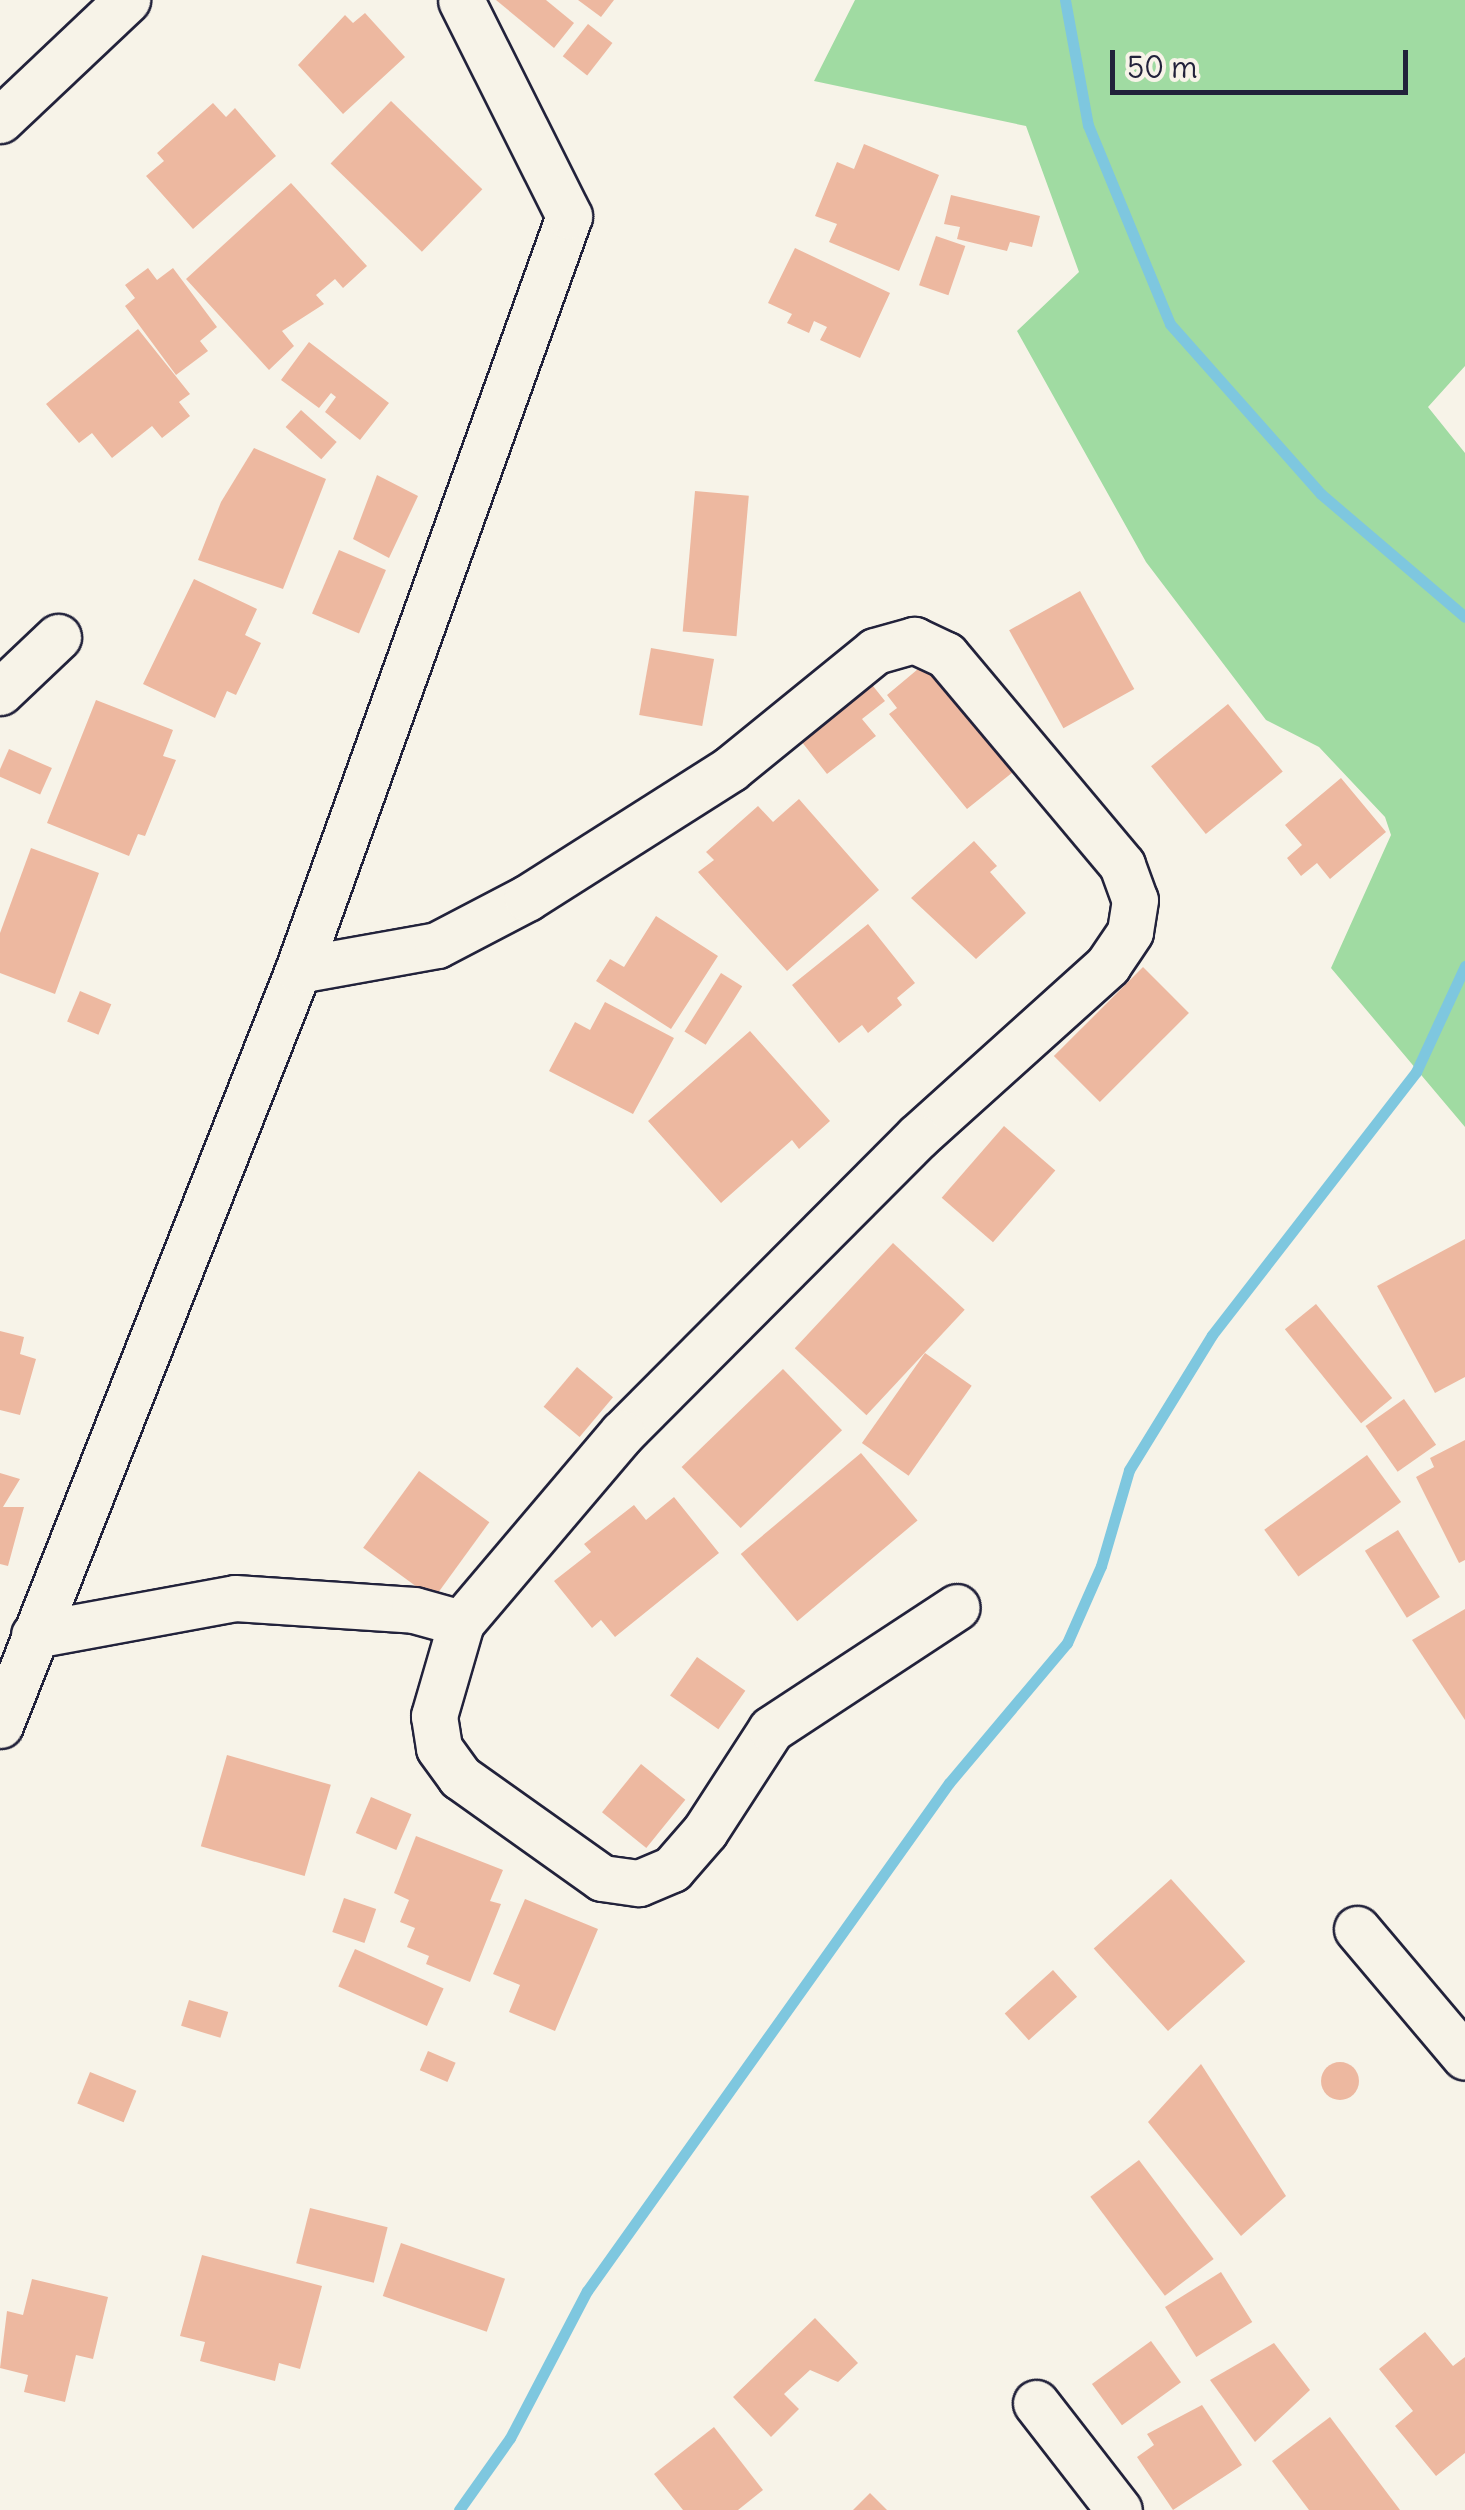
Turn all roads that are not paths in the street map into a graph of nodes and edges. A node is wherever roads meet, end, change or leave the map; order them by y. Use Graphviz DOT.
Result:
graph roads {
  1 [pos="127,0"];
  2 [pos="461,0"];
  3 [pos="0,120"];
  4 [pos="58,637"];
  5 [pos="0,692"];
  6 [pos="298,970"];
  7 [pos="957,1607"];
  8 [pos="461,1623"];
  9 [pos="34,1635"];
  10 [pos="0,1725"];
  11 [pos="1358,1928"];
  12 [pos="1465,2056"];
  13 [pos="1036,2403"];
  14 [pos="1119,2510"];
  1 -- 3 [label="street"];
  2 -- 6 [label="street"];
  4 -- 5 [label="street"];
  6 -- 8 [label="street"];
  6 -- 9 [label="street"];
  7 -- 8 [label="street"];
  8 -- 9 [label="street"];
  9 -- 10 [label="street"];
  11 -- 12 [label="street"];
  13 -- 14 [label="street"];
}
